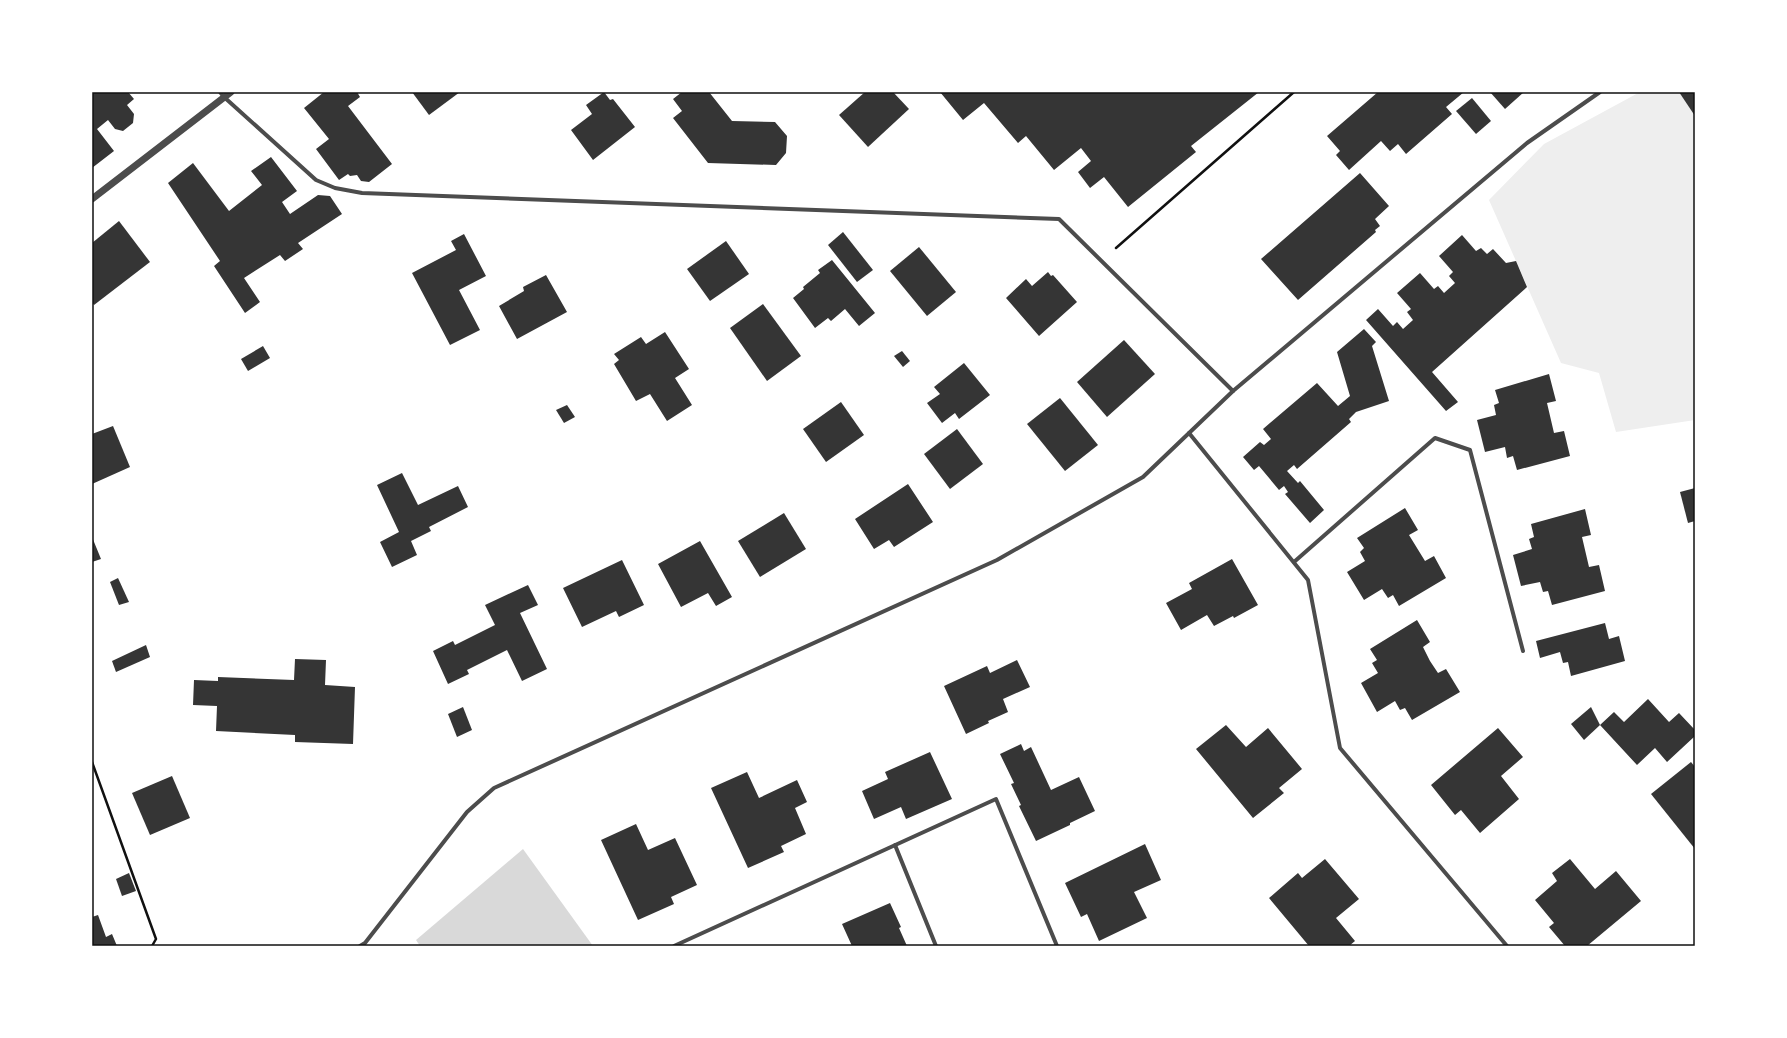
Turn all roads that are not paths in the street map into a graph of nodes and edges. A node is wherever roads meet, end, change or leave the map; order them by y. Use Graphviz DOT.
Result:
graph roads {
  1 [pos="231,92"];
  2 [pos="1600,92"];
  3 [pos="222,95"];
  4 [pos="92,199"];
  5 [pos="1234,391"];
  6 [pos="1189,433"];
  7 [pos="1294,562"];
  8 [pos="1523,651"];
  9 [pos="895,845"];
  10 [pos="366,945"];
  11 [pos="360,946"];
  12 [pos="674,946"];
  13 [pos="936,946"];
  14 [pos="1056,946"];
  15 [pos="1507,946"];
  1 -- 3 [label="street"];
  2 -- 5 [label="street"];
  3 -- 4 [label="street"];
  3 -- 5 [label="street"];
  5 -- 6 [label="street"];
  6 -- 7 [label="street"];
  6 -- 10 [label="street"];
  7 -- 8 [label="street"];
  7 -- 15 [label="street"];
  9 -- 12 [label="street"];
  9 -- 13 [label="street"];
  9 -- 14 [label="street"];
  10 -- 11 [label="street"];
}
